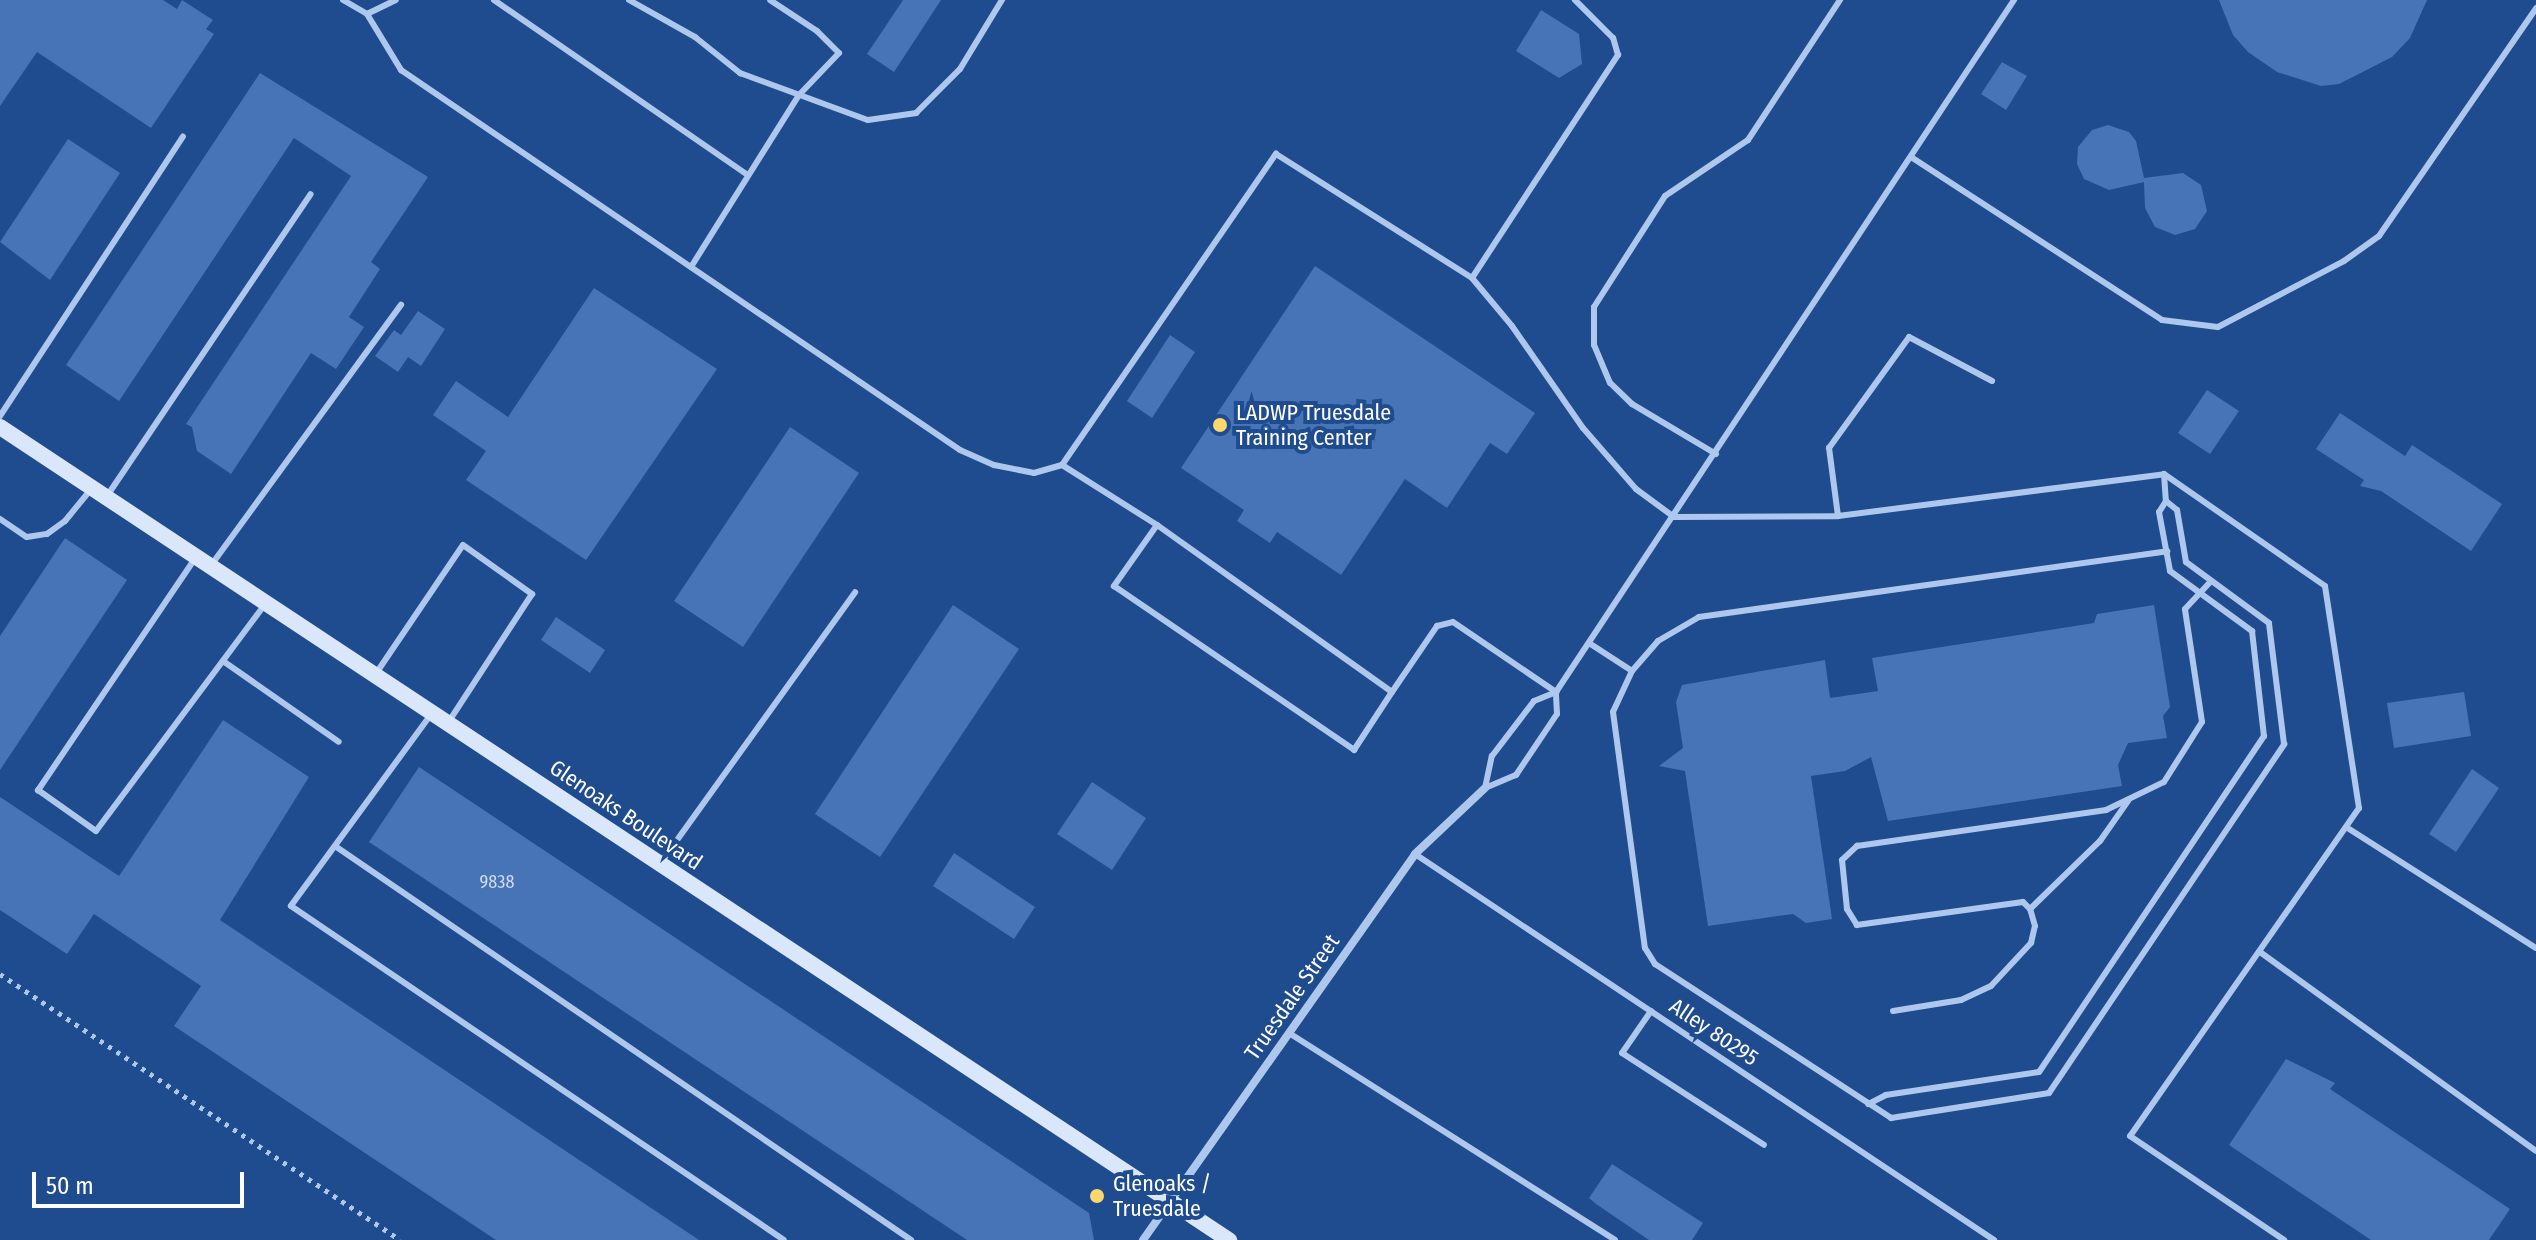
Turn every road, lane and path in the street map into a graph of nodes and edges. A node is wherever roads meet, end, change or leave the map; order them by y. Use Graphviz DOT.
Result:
graph roads {
  1 [pos="343,0"];
  2 [pos="396,0"];
  3 [pos="494,0"];
  4 [pos="629,0"];
  5 [pos="770,0"];
  6 [pos="1002,0"];
  7 [pos="1575,0"];
  8 [pos="1840,0"];
  9 [pos="2014,0"];
  10 [pos="2536,8"];
  11 [pos="367,14"];
  12 [pos="799,95"];
  13 [pos="183,136"];
  14 [pos="1911,157"];
  15 [pos="748,175"];
  16 [pos="311,194"];
  17 [pos="691,267"];
  18 [pos="1472,278"];
  19 [pos="401,305"];
  20 [pos="1992,381"];
  21 [pos="0,416"];
  22 [pos="0,427"];
  23 [pos="1716,454"];
  24 [pos="1062,465"];
  25 [pos="2164,474"];
  26 [pos="99,493"];
  27 [pos="2166,501"];
  28 [pos="1838,516"];
  29 [pos="1674,517"];
  30 [pos="0,519"];
  31 [pos="1157,525"];
  32 [pos="2167,551"];
  33 [pos="203,562"];
  34 [pos="2211,581"];
  35 [pos="855,592"];
  36 [pos="2201,593"];
  37 [pos="266,603"];
  38 [pos="1589,643"];
  39 [pos="223,661"];
  40 [pos="1632,671"];
  41 [pos="375,675"];
  42 [pos="1392,692"];
  43 [pos="1556,692"];
  44 [pos="432,713"];
  45 [pos="448,723"];
  46 [pos="339,742"];
  47 [pos="1485,788"];
  48 [pos="2130,798"];
  49 [pos="2346,827"];
  50 [pos="335,846"];
  51 [pos="1415,854"];
  52 [pos="660,864"];
  53 [pos="2030,909"];
  54 [pos="2536,948"];
  55 [pos="2260,952"];
  56 [pos="0,974"];
  57 [pos="1651,1011"];
  58 [pos="1893,1011"];
  59 [pos="1289,1033"];
  60 [pos="1868,1104"];
  61 [pos="1764,1145"];
  62 [pos="2536,1151"];
  63 [pos="1170,1201"];
  64 [pos="400,1240"];
  65 [pos="784,1240"];
  66 [pos="911,1240"];
  67 [pos="1143,1240"];
  68 [pos="1229,1240"];
  69 [pos="1615,1240"];
  70 [pos="1994,1240"];
  71 [pos="2284,1240"];
  1 -- 11 [label="lane"];
  2 -- 11 [label="lane"];
  3 -- 15 [label="lane"];
  4 -- 12 [label="lane"];
  5 -- 12 [label="lane"];
  6 -- 12 [label="lane"];
  7 -- 18 [label="lane"];
  8 -- 23 [label="lane"];
  9 -- 14 [label="lane"];
  10 -- 14 [label="lane"];
  11 -- 17 [label="lane"];
  12 -- 15 [label="lane"];
  13 -- 21 [label="lane"];
  14 -- 23 [label="lane"];
  15 -- 17 [label="lane"];
  16 -- 26 [label="lane"];
  17 -- 24 [label="lane"];
  18 -- 24 [label="lane"];
  18 -- 29 [label="lane"];
  19 -- 33 [label="lane"];
  20 -- 28 [label="lane"];
  22 -- 26 [label="main road, Glenoaks Boulevard"];
  23 -- 29 [label="lane"];
  24 -- 31 [label="lane"];
  25 -- 27 [label="lane"];
  25 -- 28 [label="lane"];
  25 -- 49 [label="lane"];
  26 -- 30 [label="lane"];
  26 -- 33 [label="main road, Glenoaks Boulevard"];
  27 -- 32 [label="lane"];
  27 -- 34 [label="lane"];
  28 -- 29 [label="lane"];
  29 -- 38 [label="lane"];
  31 -- 42 [label="lane"];
  31 -- 42 [label="lane"];
  32 -- 36 [label="lane"];
  32 -- 40 [label="lane"];
  33 -- 37 [label="main road, Glenoaks Boulevard"];
  33 -- 39 [label="lane"];
  34 -- 36 [label="lane"];
  34 -- 60 [label="lane"];
  35 -- 52 [label="lane"];
  36 -- 48 [label="lane"];
  36 -- 60 [label="lane"];
  37 -- 39 [label="lane"];
  37 -- 41 [label="main road, Glenoaks Boulevard"];
  38 -- 40 [label="lane"];
  38 -- 43 [label="lane"];
  39 -- 46 [label="lane"];
  40 -- 60 [label="lane"];
  41 -- 44 [label="main road, Glenoaks Boulevard"];
  41 -- 45 [label="lane"];
  42 -- 43 [label="lane"];
  43 -- 47 [label="lane"];
  43 -- 47 [label="lane"];
  44 -- 45 [label="main road, Glenoaks Boulevard"];
  44 -- 50 [label="lane"];
  45 -- 52 [label="main road, Glenoaks Boulevard"];
  47 -- 51 [label="street, Truesdale Street"];
  48 -- 53 [label="lane"];
  48 -- 53 [label="lane"];
  49 -- 54 [label="lane"];
  49 -- 55 [label="lane"];
  50 -- 65 [label="lane"];
  50 -- 66 [label="lane"];
  51 -- 57 [label="lane, Alley 80295"];
  51 -- 59 [label="street, Truesdale Street"];
  52 -- 63 [label="main road, Glenoaks Boulevard"];
  53 -- 58 [label="lane"];
  55 -- 62 [label="lane"];
  55 -- 71 [label="lane"];
  56 -- 64 [label="path"];
  57 -- 61 [label="lane"];
  57 -- 70 [label="lane, Alley 80295"];
  59 -- 63 [label="street, Truesdale Street"];
  59 -- 69 [label="lane"];
  63 -- 67 [label="street, Truesdale Street"];
  63 -- 68 [label="main road, Glenoaks Boulevard"];
}
